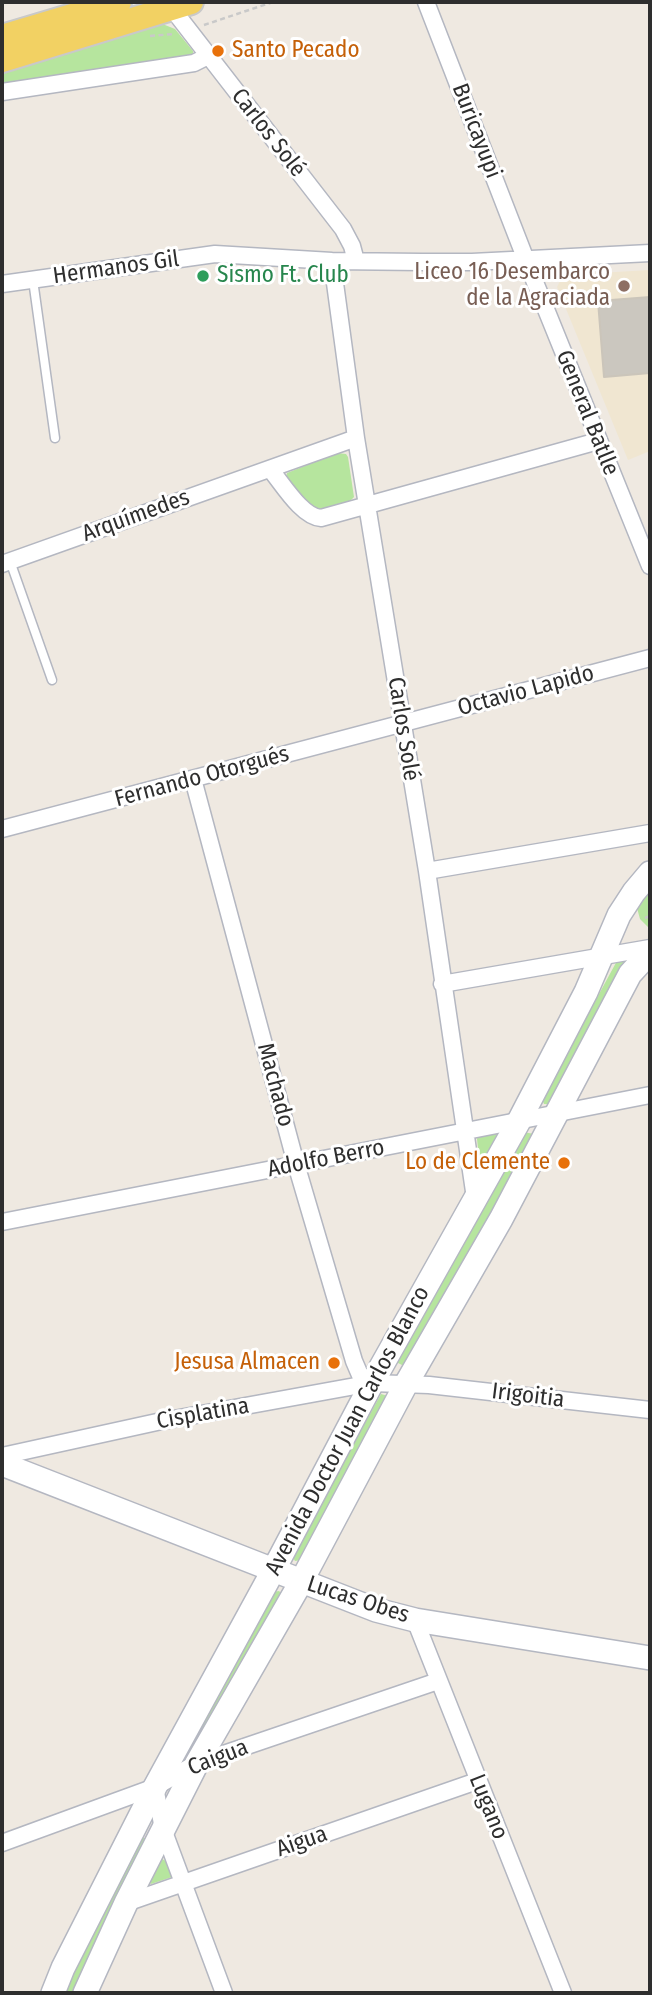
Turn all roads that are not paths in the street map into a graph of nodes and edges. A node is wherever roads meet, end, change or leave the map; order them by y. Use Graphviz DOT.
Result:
graph roads {
  1 [pos="119,2"];
  2 [pos="426,2"];
  3 [pos="177,4"];
  4 [pos="2,37"];
  5 [pos="208,56"];
  6 [pos="2,60"];
  7 [pos="2,92"];
  8 [pos="650,253"];
  9 [pos="526,260"];
  10 [pos="332,261"];
  11 [pos="356,261"];
  12 [pos="33,280"];
  13 [pos="2,284"];
  14 [pos="55,438"];
  15 [pos="356,438"];
  16 [pos="598,441"];
  17 [pos="270,469"];
  18 [pos="367,504"];
  19 [pos="6,563"];
  20 [pos="650,566"];
  21 [pos="650,658"];
  22 [pos="52,680"];
  23 [pos="402,724"];
  24 [pos="193,779"];
  25 [pos="2,828"];
  26 [pos="650,833"];
  27 [pos="426,871"];
  28 [pos="650,873"];
  29 [pos="650,948"];
  30 [pos="601,957"];
  31 [pos="650,958"];
  32 [pos="442,984"];
  33 [pos="650,1095"];
  34 [pos="557,1114"];
  35 [pos="519,1121"];
  36 [pos="464,1132"];
  37 [pos="296,1164"];
  38 [pos="475,1198"];
  39 [pos="2,1222"];
  40 [pos="372,1383"];
  41 [pos="405,1384"];
  42 [pos="650,1410"];
  43 [pos="2,1456"];
  44 [pos="2,1464"];
  45 [pos="273,1571"];
  46 [pos="302,1582"];
  47 [pos="415,1620"];
  48 [pos="650,1658"];
  49 [pos="438,1681"];
  50 [pos="197,1763"];
  51 [pos="477,1781"];
  52 [pos="155,1787"];
  53 [pos="163,1829"];
  54 [pos="2,1843"];
  55 [pos="183,1883"];
  56 [pos="126,1903"];
  57 [pos="53,1993"];
  58 [pos="85,1993"];
  59 [pos="224,1993"];
  60 [pos="563,1993"];
  1 -- 4 [label="main road"];
  2 -- 9 [label="street, Buricayupi"];
  3 -- 5 [label="street, Carlos Solé"];
  3 -- 6 [label="main road"];
  5 -- 7 [label="street"];
  5 -- 11 [label="street, Carlos Solé"];
  8 -- 9 [label="street, Hermanos Gil"];
  9 -- 11 [label="street, Hermanos Gil"];
  9 -- 16 [label="street, General Batlle"];
  10 -- 11 [label="street, Hermanos Gil"];
  10 -- 12 [label="street, Hermanos Gil"];
  10 -- 15 [label="street, Carlos Solé"];
  12 -- 13 [label="street, Hermanos Gil"];
  12 -- 14 [label="lane"];
  15 -- 17 [label="street, Arquímedes"];
  15 -- 18 [label="street, Carlos Solé"];
  16 -- 18 [label="street"];
  16 -- 20 [label="street, General Batlle"];
  17 -- 18 [label="street"];
  17 -- 19 [label="street, Arquímedes"];
  18 -- 23 [label="street, Carlos Solé"];
  19 -- 22 [label="lane"];
  21 -- 23 [label="street, Octavio Lapido"];
  23 -- 24 [label="street, Fernando Otorgués"];
  23 -- 27 [label="street, Carlos Solé"];
  24 -- 25 [label="street, Fernando Otorgués"];
  24 -- 37 [label="street, Machado"];
  26 -- 27 [label="street"];
  27 -- 32 [label="street, Carlos Solé"];
  28 -- 30 [label="street, Avenida Doctor Juan Carlos Blanco"];
  29 -- 30 [label="street"];
  30 -- 32 [label="street"];
  30 -- 35 [label="street, Avenida Doctor Juan Carlos Blanco"];
  31 -- 34 [label="street, Avenida Doctor Juan Carlos Blanco"];
  32 -- 36 [label="street, Carlos Solé"];
  33 -- 34 [label="street, Adolfo Berro"];
  34 -- 35 [label="street, Adolfo Berro"];
  34 -- 41 [label="street, Avenida Doctor Juan Carlos Blanco"];
  35 -- 36 [label="street, Adolfo Berro"];
  35 -- 38 [label="street, Avenida Doctor Juan Carlos Blanco"];
  36 -- 37 [label="street, Adolfo Berro"];
  36 -- 38 [label="street, Carlos Solé"];
  37 -- 39 [label="street, Adolfo Berro"];
  37 -- 40 [label="street, Machado"];
  38 -- 40 [label="street, Avenida Doctor Juan Carlos Blanco"];
  40 -- 41 [label="street, Cisplatina"];
  40 -- 43 [label="street, Cisplatina"];
  40 -- 45 [label="street, Avenida Doctor Juan Carlos Blanco"];
  41 -- 42 [label="street, Irigoitia"];
  41 -- 46 [label="street, Avenida Doctor Juan Carlos Blanco"];
  44 -- 45 [label="street, Lucas Obes"];
  45 -- 46 [label="street, Lucas Obes"];
  45 -- 52 [label="street, Avenida Doctor Juan Carlos Blanco"];
  46 -- 47 [label="street, Lucas Obes"];
  46 -- 50 [label="street, Avenida Doctor Juan Carlos Blanco"];
  47 -- 48 [label="street, Lucas Obes"];
  47 -- 49 [label="street, Lugano"];
  49 -- 50 [label="street, Caigua"];
  49 -- 51 [label="street, Lugano"];
  50 -- 52 [label="street, Caigua"];
  50 -- 53 [label="street, Avenida Doctor Juan Carlos Blanco"];
  51 -- 55 [label="street, Aigua"];
  51 -- 60 [label="street, Lugano"];
  52 -- 53 [label="street"];
  52 -- 54 [label="street, Caigua"];
  52 -- 57 [label="street, Avenida Doctor Juan Carlos Blanco"];
  53 -- 55 [label="street"];
  53 -- 56 [label="street, Avenida Doctor Juan Carlos Blanco"];
  55 -- 56 [label="street, Aigua"];
  55 -- 59 [label="street"];
  56 -- 58 [label="street, Avenida Doctor Juan Carlos Blanco"];
}
